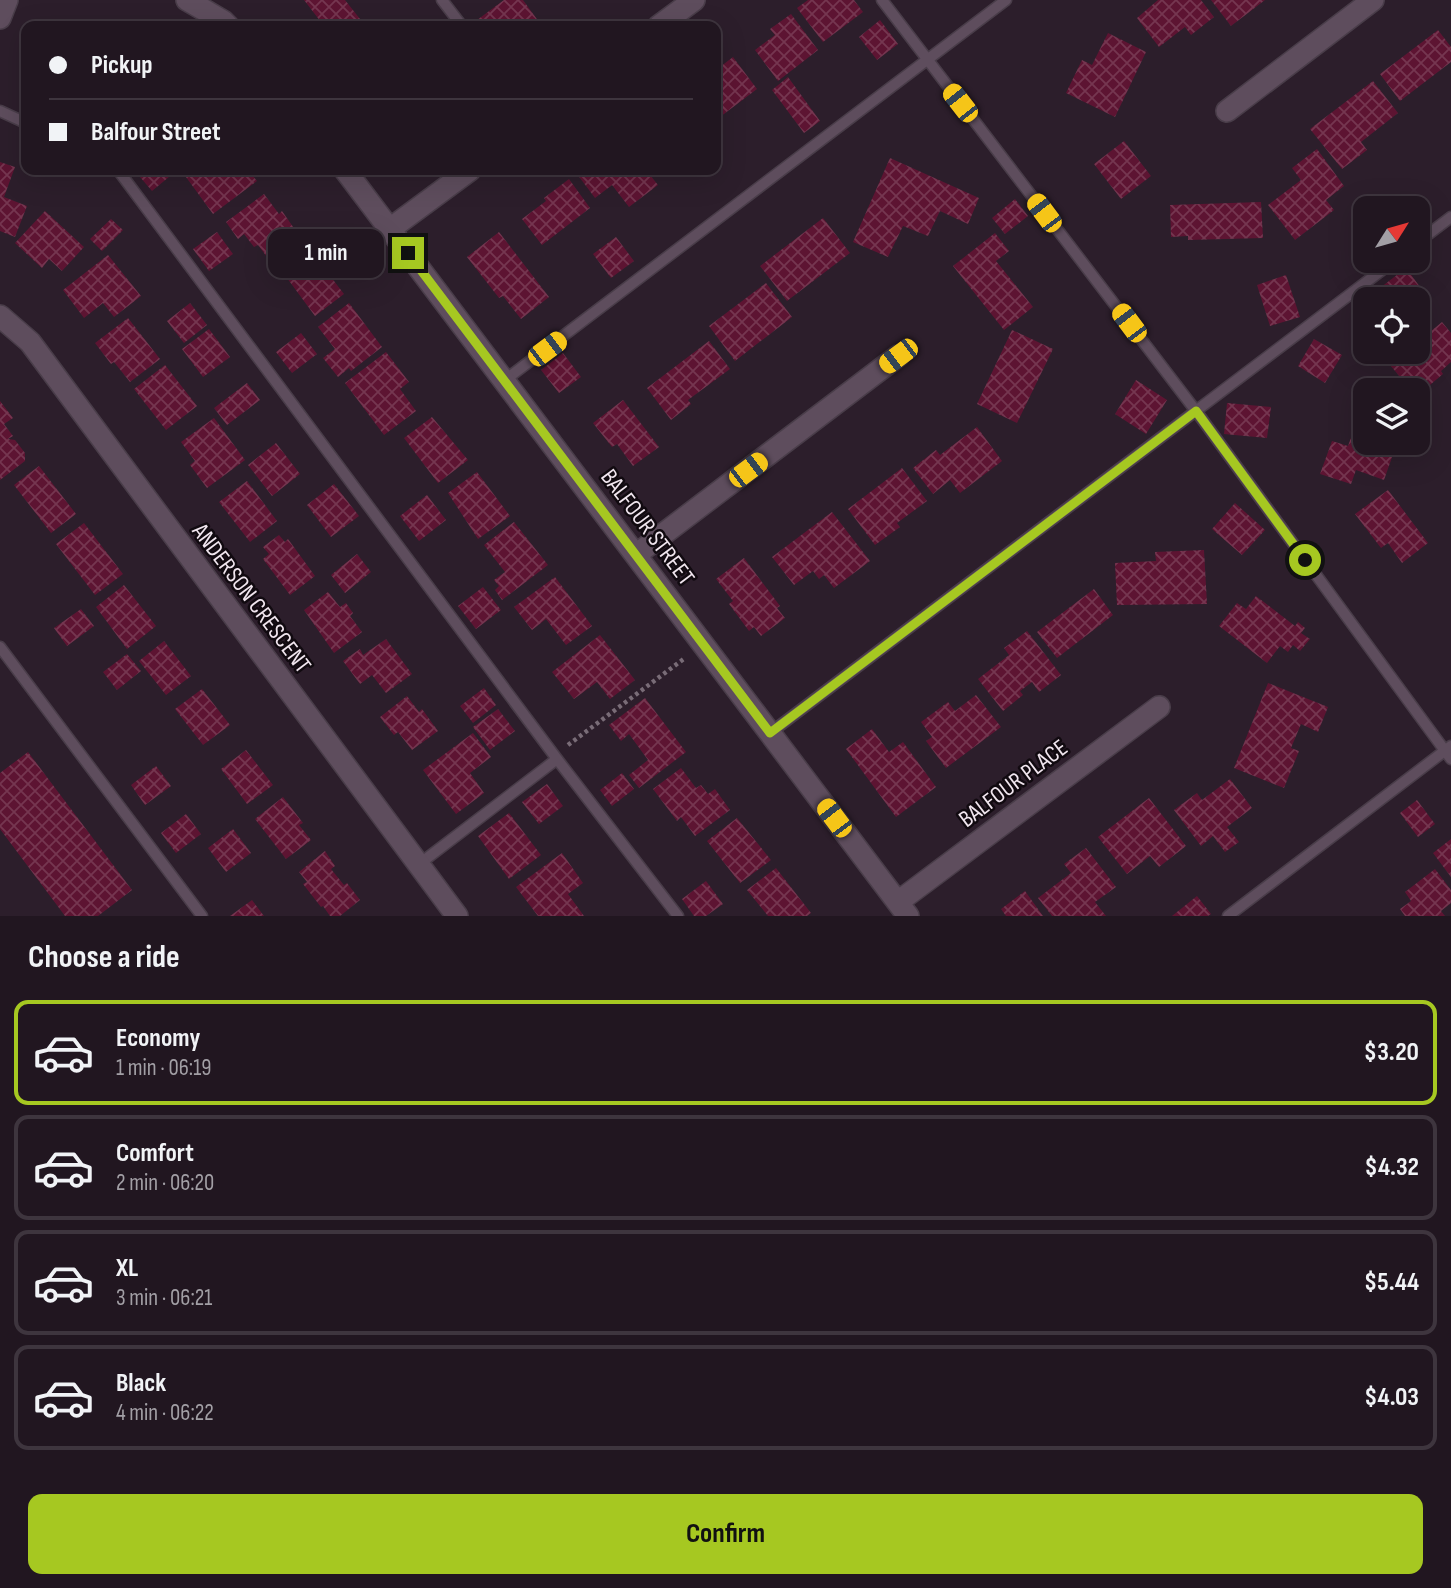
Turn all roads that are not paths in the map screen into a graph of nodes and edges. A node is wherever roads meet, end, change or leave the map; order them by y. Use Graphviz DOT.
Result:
graph roads {
  1 [pos="7,0"];
  2 [pos="187,0"];
  3 [pos="442,0"];
  4 [pos="694,0"];
  5 [pos="882,0"];
  6 [pos="1006,0"];
  7 [pos="1373,0"];
  8 [pos="0,18"];
  9 [pos="223,21"];
  10 [pos="458,21"];
  11 [pos="666,21"];
  12 [pos="927,59"];
  13 [pos="0,111"];
  14 [pos="1227,111"];
  15 [pos="21,121"];
  16 [pos="122,175"];
  17 [pos="349,175"];
  18 [pos="463,175"];
  19 [pos="1451,217"];
  20 [pos="390,229"];
  21 [pos="1430,234"];
  22 [pos="1378,273"];
  23 [pos="0,316"];
  24 [pos="898,356"];
  25 [pos="505,380"];
  26 [pos="1196,411"];
  27 [pos="637,554"];
  28 [pos="0,647"];
  29 [pos="1159,707"];
  30 [pos="770,733"];
  31 [pos="1449,752"];
  32 [pos="557,759"];
  33 [pos="418,866"];
  34 [pos="903,909"];
  35 [pos="202,916"];
  36 [pos="457,916"];
  37 [pos="678,916"];
  38 [pos="1228,916"];
  1 -- 8 [label="street"];
  2 -- 9 [label="street"];
  3 -- 10 [label="lane"];
  4 -- 11 [label="street"];
  5 -- 12 [label="lane"];
  6 -- 12 [label="lane"];
  7 -- 14 [label="street"];
  12 -- 25 [label="lane"];
  12 -- 26 [label="lane"];
  13 -- 15 [label="lane"];
  16 -- 32 [label="lane"];
  17 -- 20 [label="street, BALFOUR STREET"];
  18 -- 20 [label="street"];
  19 -- 21 [label="lane"];
  20 -- 25 [label="street, BALFOUR STREET"];
  22 -- 26 [label="lane"];
  23 -- 33 [label="street, ANDERSON CRESCENT"];
  24 -- 27 [label="street"];
  25 -- 27 [label="street, BALFOUR STREET"];
  26 -- 30 [label="lane"];
  26 -- 31 [label="lane"];
  27 -- 30 [label="street, BALFOUR STREET"];
  28 -- 35 [label="lane"];
  29 -- 34 [label="street, BALFOUR PLACE"];
  30 -- 34 [label="street, BALFOUR STREET"];
  31 -- 38 [label="lane"];
  32 -- 33 [label="lane"];
  32 -- 37 [label="lane"];
  33 -- 36 [label="street, ANDERSON CRESCENT"];
}
